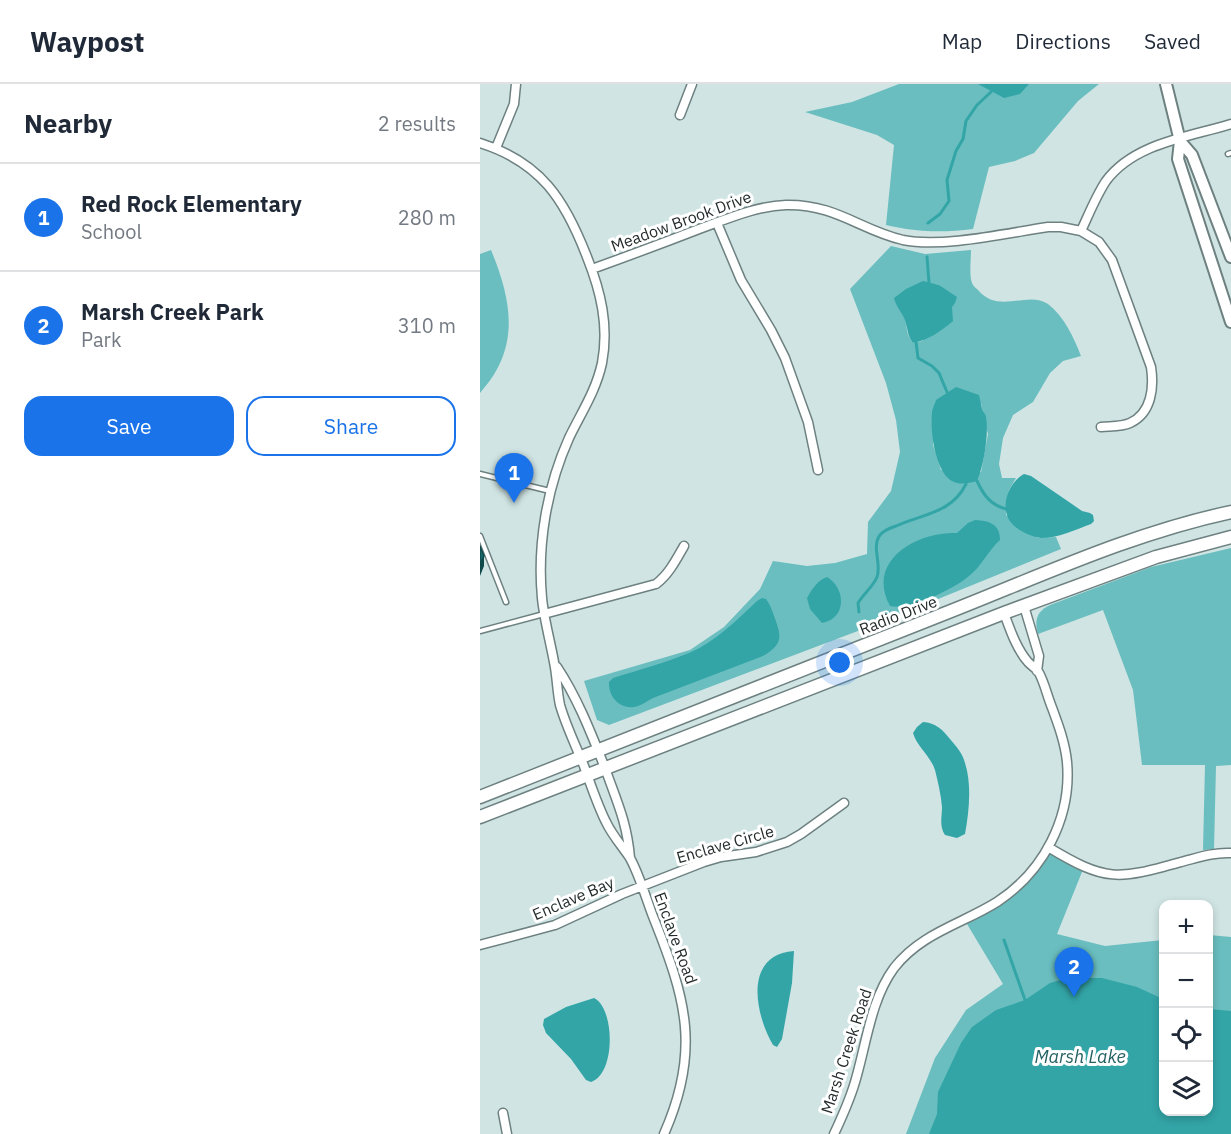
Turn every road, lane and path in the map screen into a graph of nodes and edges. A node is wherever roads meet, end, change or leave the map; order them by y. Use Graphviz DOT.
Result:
graph roads {
  1 [pos="516,84"];
  2 [pos="692,84"];
  3 [pos="1166,84"];
  4 [pos="680,115"];
  5 [pos="1231,124"];
  6 [pos="1179,140"];
  7 [pos="480,143"];
  8 [pos="496,148"];
  9 [pos="717,222"];
  10 [pos="1081,231"];
  11 [pos="1231,257"];
  12 [pos="592,269"];
  13 [pos="1231,322"];
  14 [pos="1101,427"];
  15 [pos="818,471"];
  16 [pos="481,475"];
  17 [pos="480,481"];
  18 [pos="551,492"];
  19 [pos="1231,512"];
  20 [pos="480,536"];
  21 [pos="1231,537"];
  22 [pos="684,546"];
  23 [pos="506,602"];
  24 [pos="1024,606"];
  25 [pos="1004,613"];
  26 [pos="544,614"];
  27 [pos="480,631"];
  28 [pos="555,664"];
  29 [pos="1037,671"];
  30 [pos="598,750"];
  31 [pos="580,758"];
  32 [pos="605,768"];
  33 [pos="587,775"];
  34 [pos="480,797"];
  35 [pos="844,803"];
  36 [pos="480,817"];
  37 [pos="1048,847"];
  38 [pos="1231,853"];
  39 [pos="630,859"];
  40 [pos="641,886"];
  41 [pos="480,945"];
  42 [pos="503,1113"];
  43 [pos="507,1134"];
  44 [pos="664,1134"];
  45 [pos="834,1134"];
  1 -- 8 [label="street"];
  2 -- 4 [label="street"];
  3 -- 6 [label="street"];
  5 -- 6 [label="street"];
  6 -- 10 [label="street"];
  6 -- 11 [label="street"];
  6 -- 13 [label="street"];
  7 -- 8 [label="street"];
  8 -- 12 [label="street"];
  9 -- 10 [label="street, Meadow Brook Drive"];
  9 -- 12 [label="street, Meadow Brook Drive"];
  9 -- 15 [label="street"];
  10 -- 14 [label="street"];
  12 -- 18 [label="street"];
  16 -- 17 [label="lane"];
  16 -- 18 [label="lane"];
  18 -- 26 [label="street"];
  19 -- 30 [label="main road, Radio Drive"];
  20 -- 23 [label="lane"];
  21 -- 24 [label="main road"];
  22 -- 26 [label="street"];
  24 -- 25 [label="main road"];
  24 -- 29 [label="street, Marsh Creek Road"];
  25 -- 29 [label="street, Marsh Creek Road"];
  25 -- 32 [label="main road"];
  26 -- 27 [label="lane"];
  26 -- 28 [label="street"];
  28 -- 30 [label="street, Enclave Road"];
  28 -- 31 [label="street, Enclave Road"];
  29 -- 37 [label="street, Marsh Creek Road"];
  30 -- 31 [label="main road, Radio Drive"];
  30 -- 32 [label="street, Enclave Road"];
  31 -- 33 [label="street, Enclave Road"];
  31 -- 34 [label="main road, Radio Drive"];
  32 -- 33 [label="main road"];
  32 -- 39 [label="street, Enclave Road"];
  33 -- 36 [label="main road"];
  33 -- 39 [label="street, Enclave Road"];
  35 -- 40 [label="street, Enclave Circle"];
  37 -- 38 [label="street"];
  37 -- 45 [label="street, Marsh Creek Road"];
  39 -- 40 [label="street, Enclave Road"];
  40 -- 41 [label="street, Enclave Bay"];
  40 -- 44 [label="street, Enclave Road"];
  42 -- 43 [label="street"];
}
